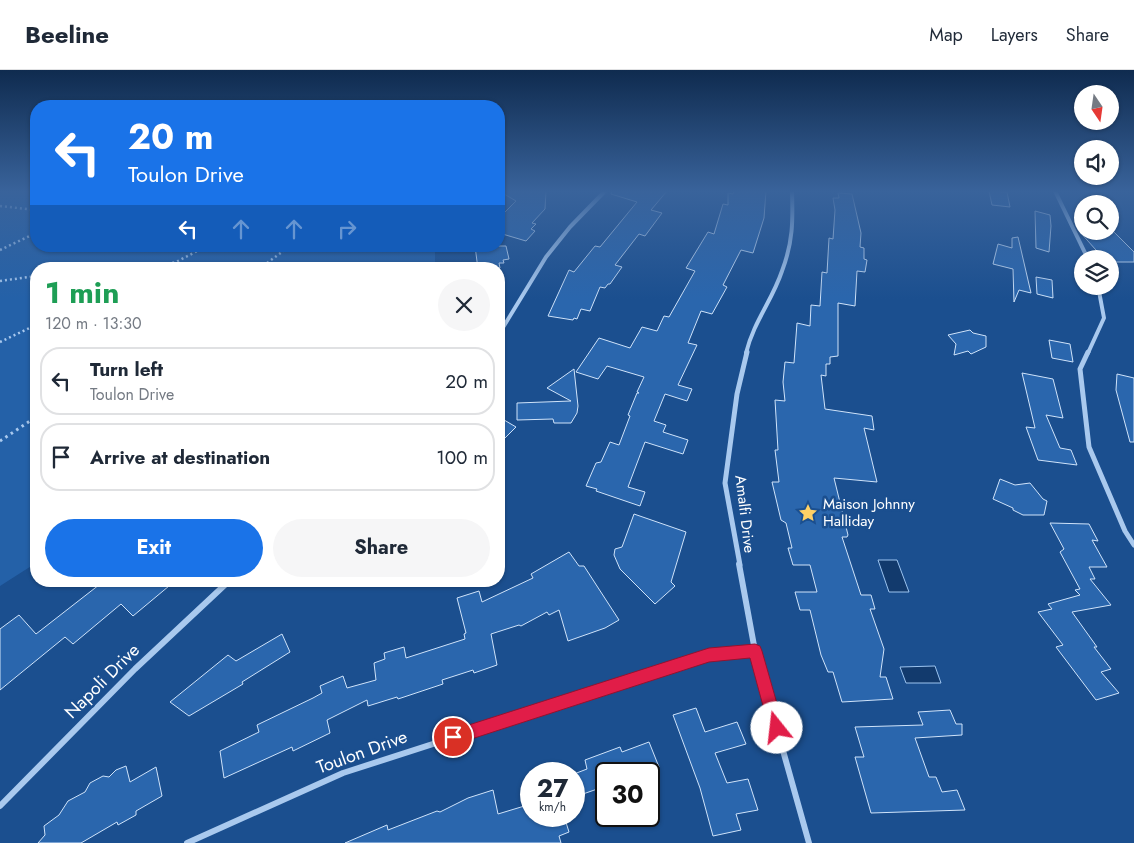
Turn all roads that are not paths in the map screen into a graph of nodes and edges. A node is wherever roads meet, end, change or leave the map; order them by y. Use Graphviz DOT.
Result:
graph roads {
  1 [pos="572,227"];
  2 [pos="793,227"];
  3 [pos="1073,227"];
  4 [pos="1084,250"];
  5 [pos="1100,295"];
  6 [pos="505,326"];
  7 [pos="1134,545"];
  8 [pos="223,587"];
  9 [pos="755,651"];
  10 [pos="0,806"];
  11 [pos="187,843"];
  12 [pos="809,843"];
  1 -- 6 [label="street"];
  2 -- 9 [label="street, Amalfi Drive"];
  3 -- 4 [label="street"];
  5 -- 7 [label="street"];
  8 -- 10 [label="street, Napoli Drive"];
  9 -- 11 [label="street, Toulon Drive"];
  9 -- 12 [label="street, Amalfi Drive"];
}
